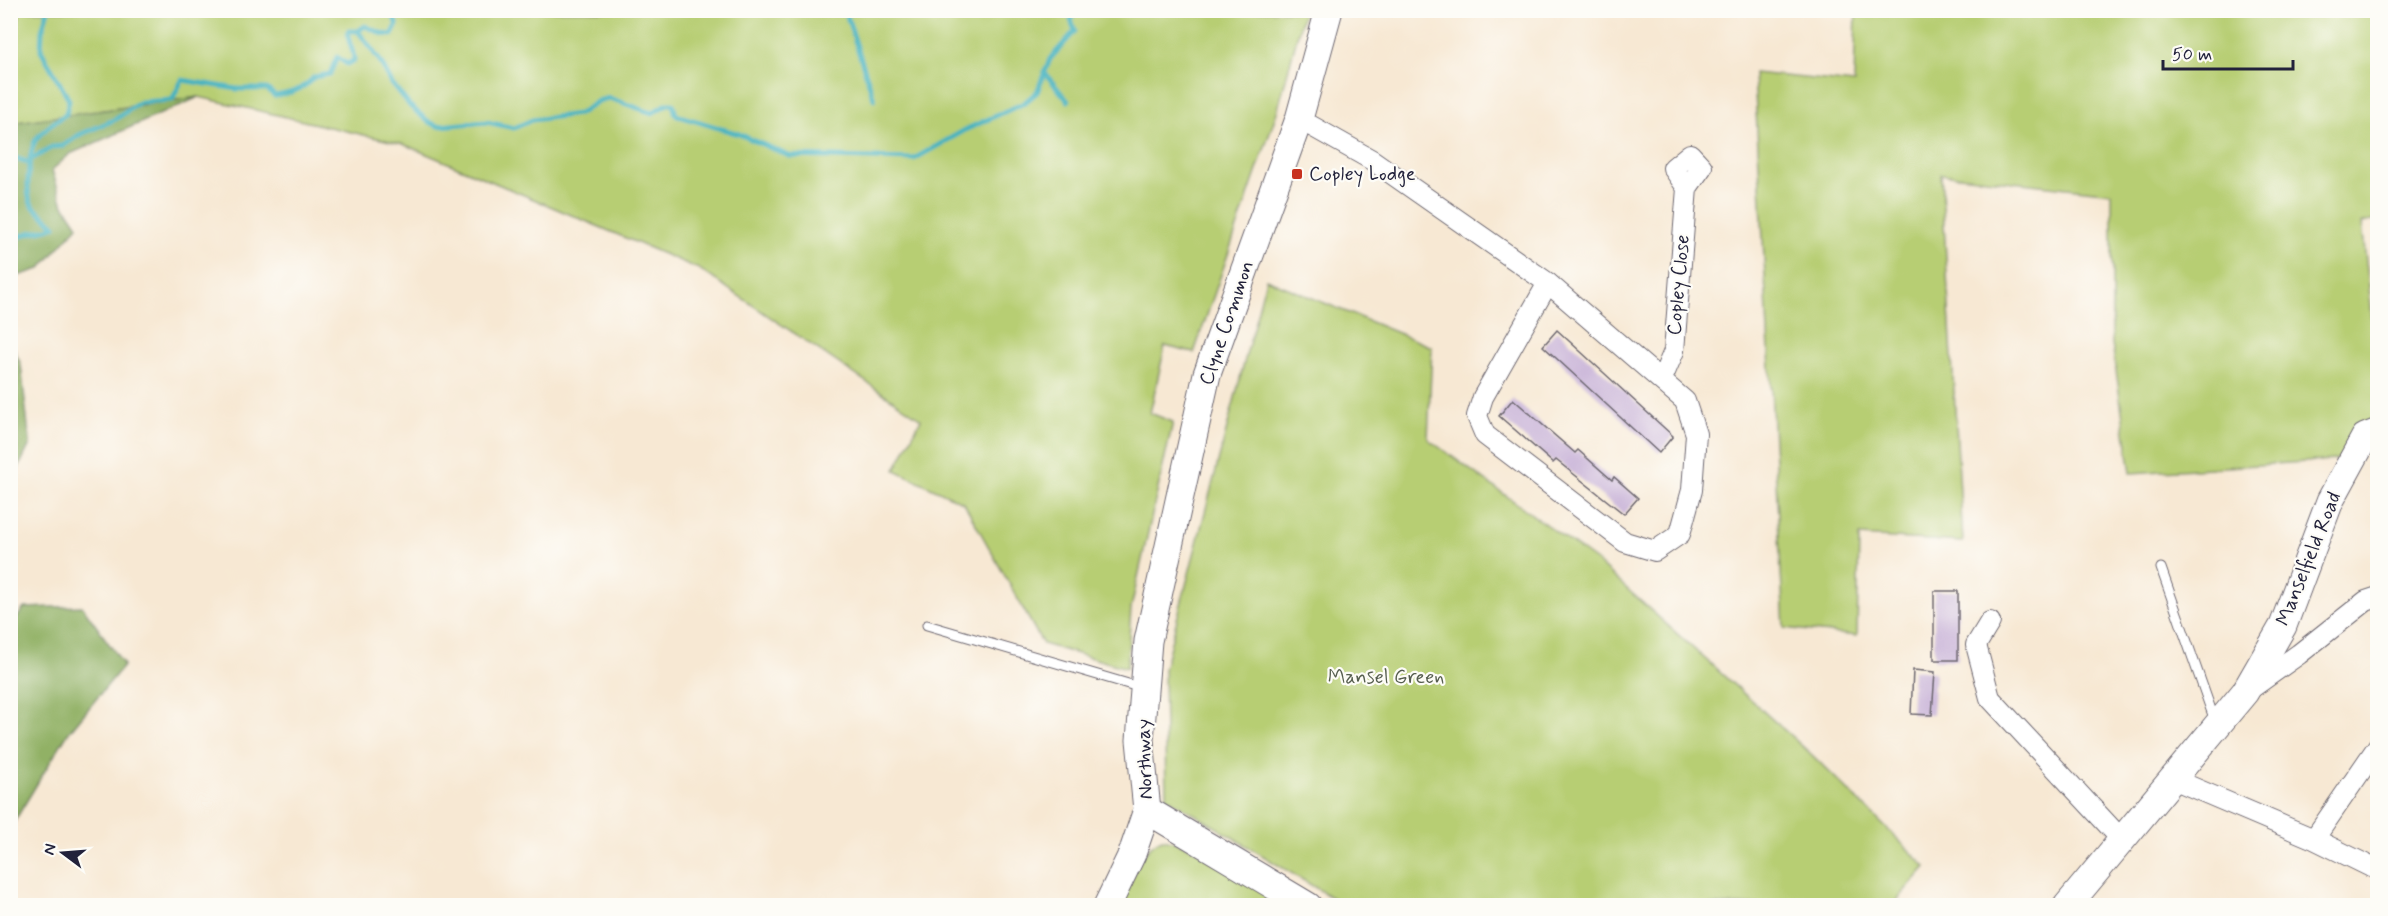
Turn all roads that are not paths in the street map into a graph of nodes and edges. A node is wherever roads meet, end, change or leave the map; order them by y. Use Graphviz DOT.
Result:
graph roads {
  1 [pos="1329,10"];
  2 [pos="1299,119"];
  3 [pos="1687,188"];
  4 [pos="1548,284"];
  5 [pos="1662,379"];
  6 [pos="2378,432"];
  7 [pos="2161,568"];
  8 [pos="2378,597"];
  9 [pos="1990,622"];
  10 [pos="927,625"];
  11 [pos="1148,641"];
  12 [pos="1144,689"];
  13 [pos="2245,692"];
  14 [pos="2217,726"];
  15 [pos="2378,747"];
  16 [pos="2173,779"];
  17 [pos="1147,810"];
  18 [pos="2314,839"];
  19 [pos="2122,840"];
  20 [pos="2371,867"];
  21 [pos="1107,906"];
  22 [pos="1308,906"];
  23 [pos="2067,906"];
  1 -- 2 [label="main road, Clyne Common"];
  2 -- 4 [label="street"];
  2 -- 11 [label="main road, Clyne Common"];
  3 -- 5 [label="street, Copley Close"];
  4 -- 5 [label="street"];
  4 -- 5 [label="street"];
  6 -- 13 [label="main road, Manselfield Road"];
  7 -- 14 [label="lane"];
  8 -- 13 [label="street, Manselfield Road"];
  9 -- 19 [label="street"];
  10 -- 12 [label="lane"];
  11 -- 12 [label="main road, Northway"];
  12 -- 17 [label="main road, Northway"];
  13 -- 14 [label="main road, Manselfield Road"];
  14 -- 16 [label="main road, Manselfield Road"];
  15 -- 18 [label="street"];
  16 -- 18 [label="street"];
  16 -- 19 [label="main road, Manselfield Road"];
  17 -- 21 [label="main road, Northway"];
  17 -- 22 [label="main road"];
  18 -- 20 [label="street"];
  19 -- 23 [label="main road, Manselfield Road"];
}
